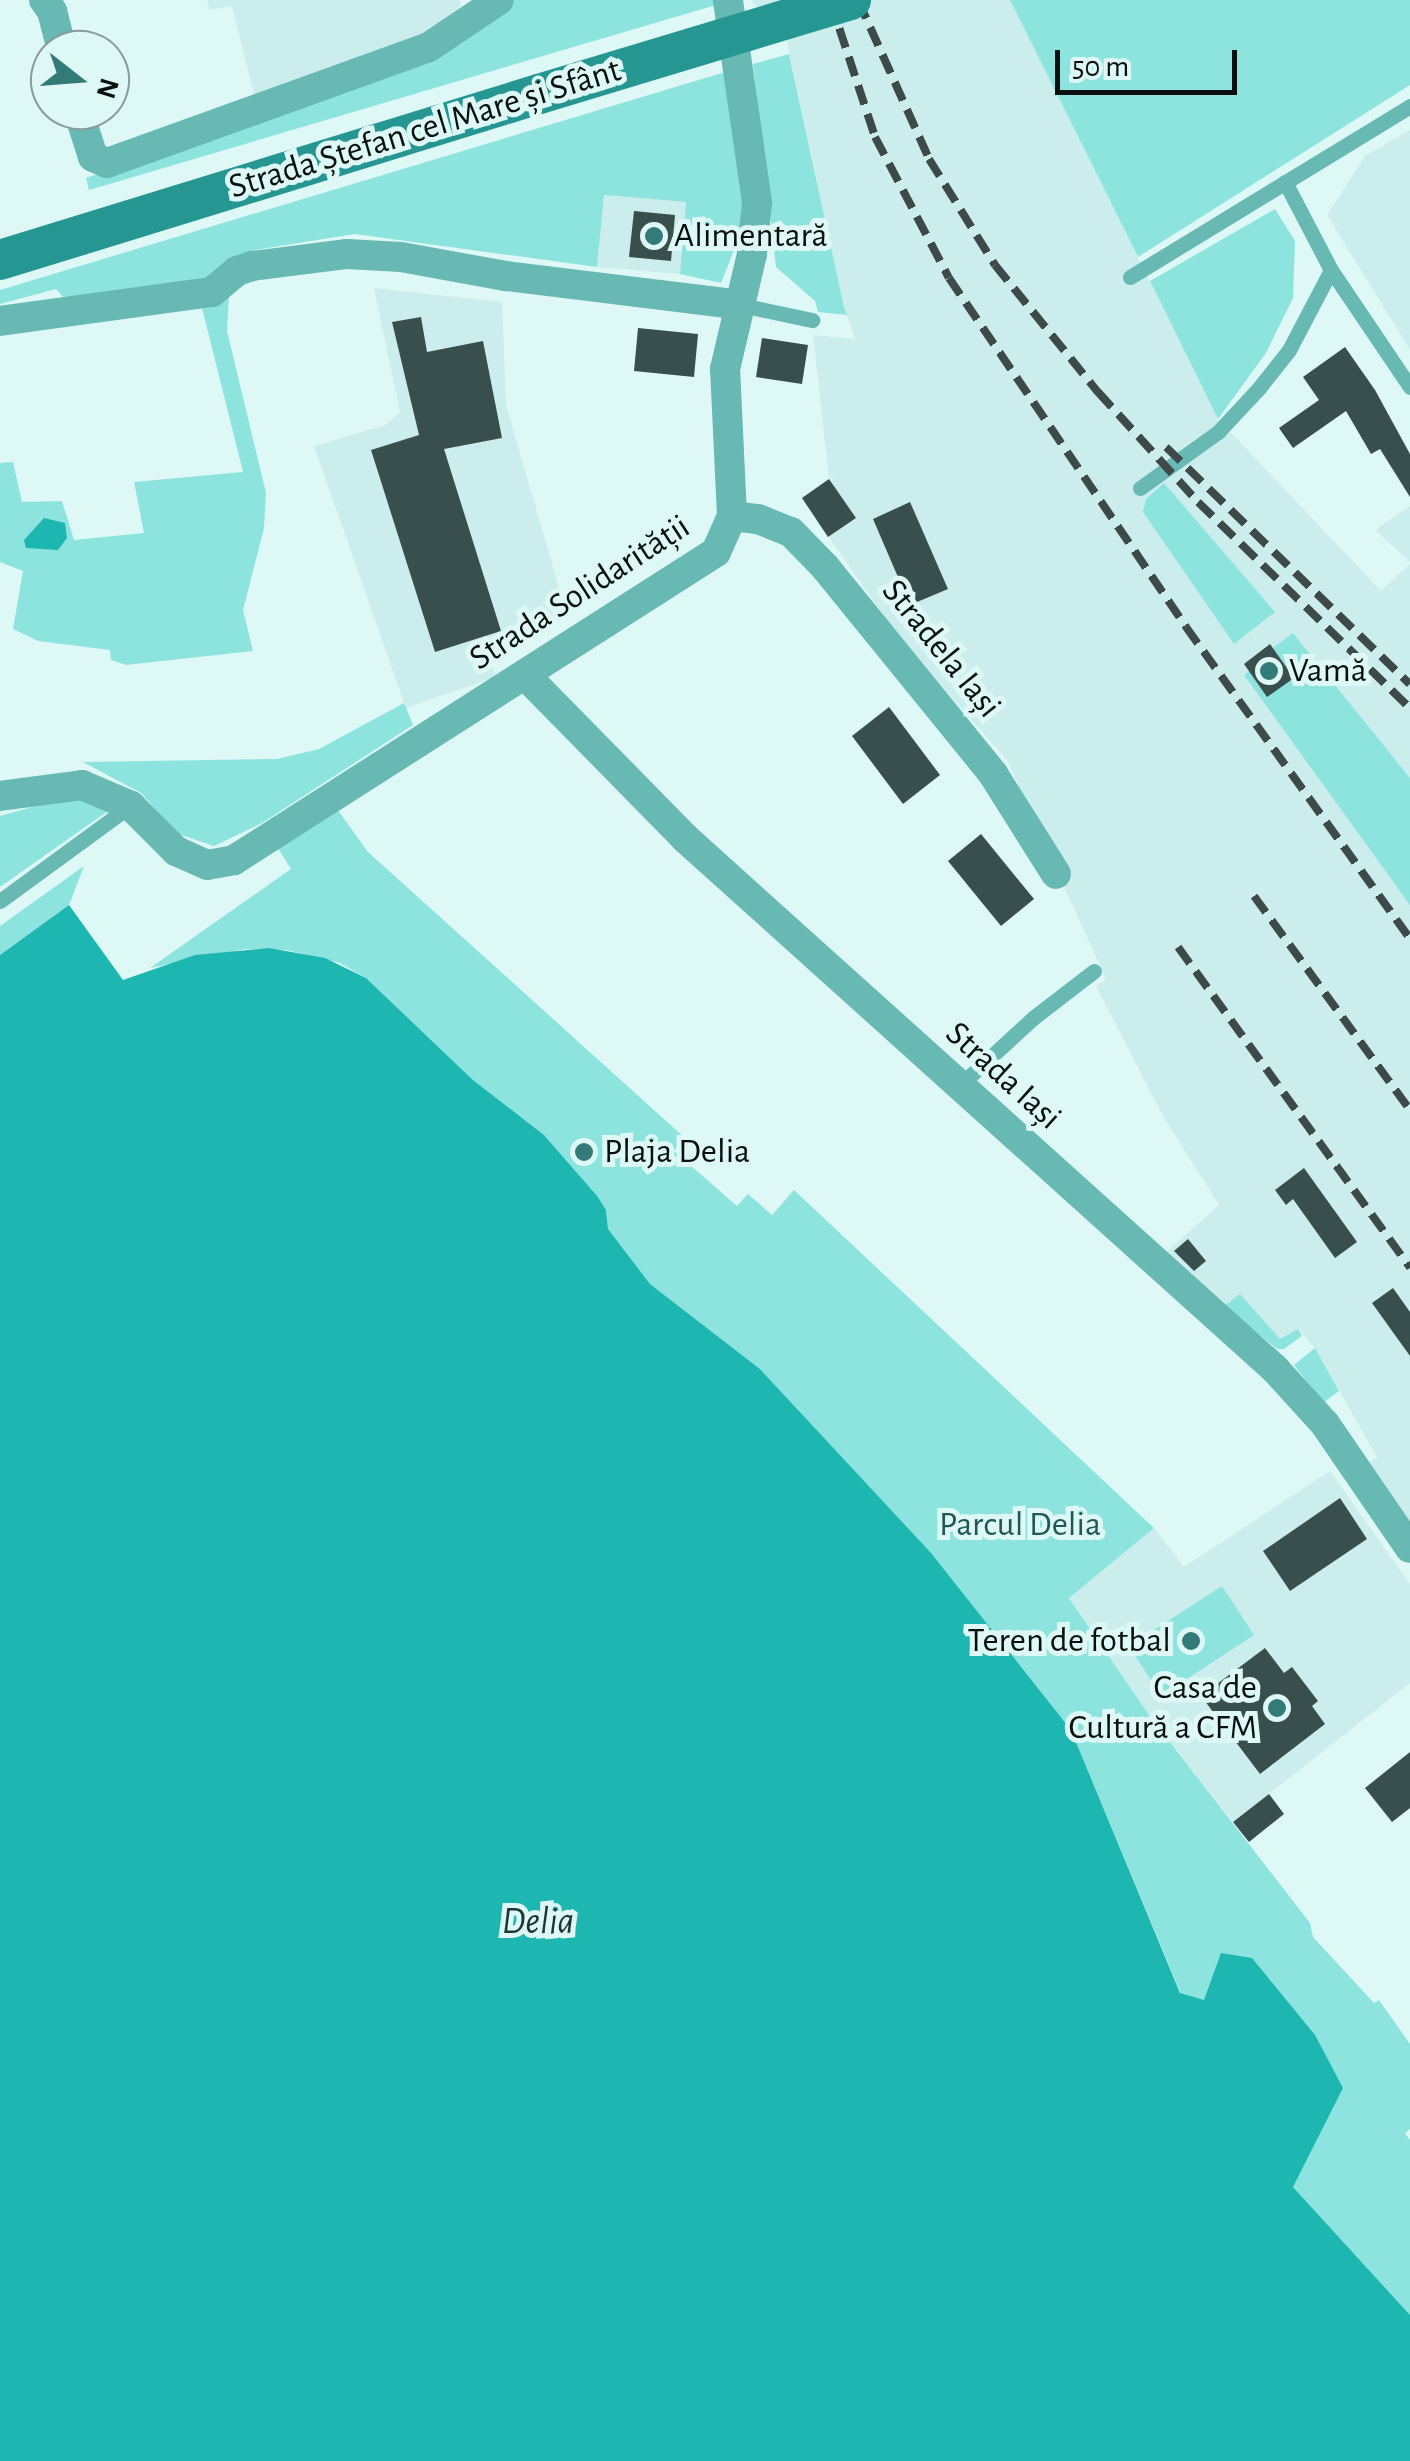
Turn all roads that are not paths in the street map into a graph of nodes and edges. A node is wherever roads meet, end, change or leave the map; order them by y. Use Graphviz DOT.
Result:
graph roads {
  1 [pos="44,0"];
  2 [pos="499,0"];
  3 [pos="728,0"];
  4 [pos="851,0"];
  5 [pos="57,30"];
  6 [pos="1410,106"];
  7 [pos="85,130"];
  8 [pos="1285,182"];
  9 [pos="0,260"];
  10 [pos="1331,270"];
  11 [pos="1130,277"];
  12 [pos="741,305"];
  13 [pos="812,320"];
  14 [pos="0,321"];
  15 [pos="1410,387"];
  16 [pos="1140,488"];
  17 [pos="732,516"];
  18 [pos="526,676"];
  19 [pos="0,796"];
  20 [pos="131,806"];
  21 [pos="1056,874"];
  22 [pos="0,901"];
  23 [pos="1094,971"];
  24 [pos="958,1087"];
  25 [pos="1410,1548"];
  1 -- 5 [label="street"];
  2 -- 7 [label="street"];
  3 -- 12 [label="street, Strada Solidarității"];
  4 -- 9 [label="main road, Strada Ștefan cel Mare și Sfânt, bridge"];
  6 -- 8 [label="lane"];
  8 -- 10 [label="lane"];
  8 -- 11 [label="lane"];
  10 -- 15 [label="lane"];
  10 -- 16 [label="lane"];
  12 -- 13 [label="lane"];
  12 -- 14 [label="street"];
  12 -- 17 [label="street, Strada Solidarității"];
  17 -- 18 [label="street, Strada Solidarității"];
  17 -- 21 [label="street, Stradela Iași"];
  18 -- 20 [label="street, Strada Solidarității"];
  18 -- 24 [label="street, Strada Iași"];
  19 -- 20 [label="street, Strada Solidarității"];
  20 -- 22 [label="lane"];
  23 -- 24 [label="lane"];
  24 -- 25 [label="street, Strada Iași"];
}
